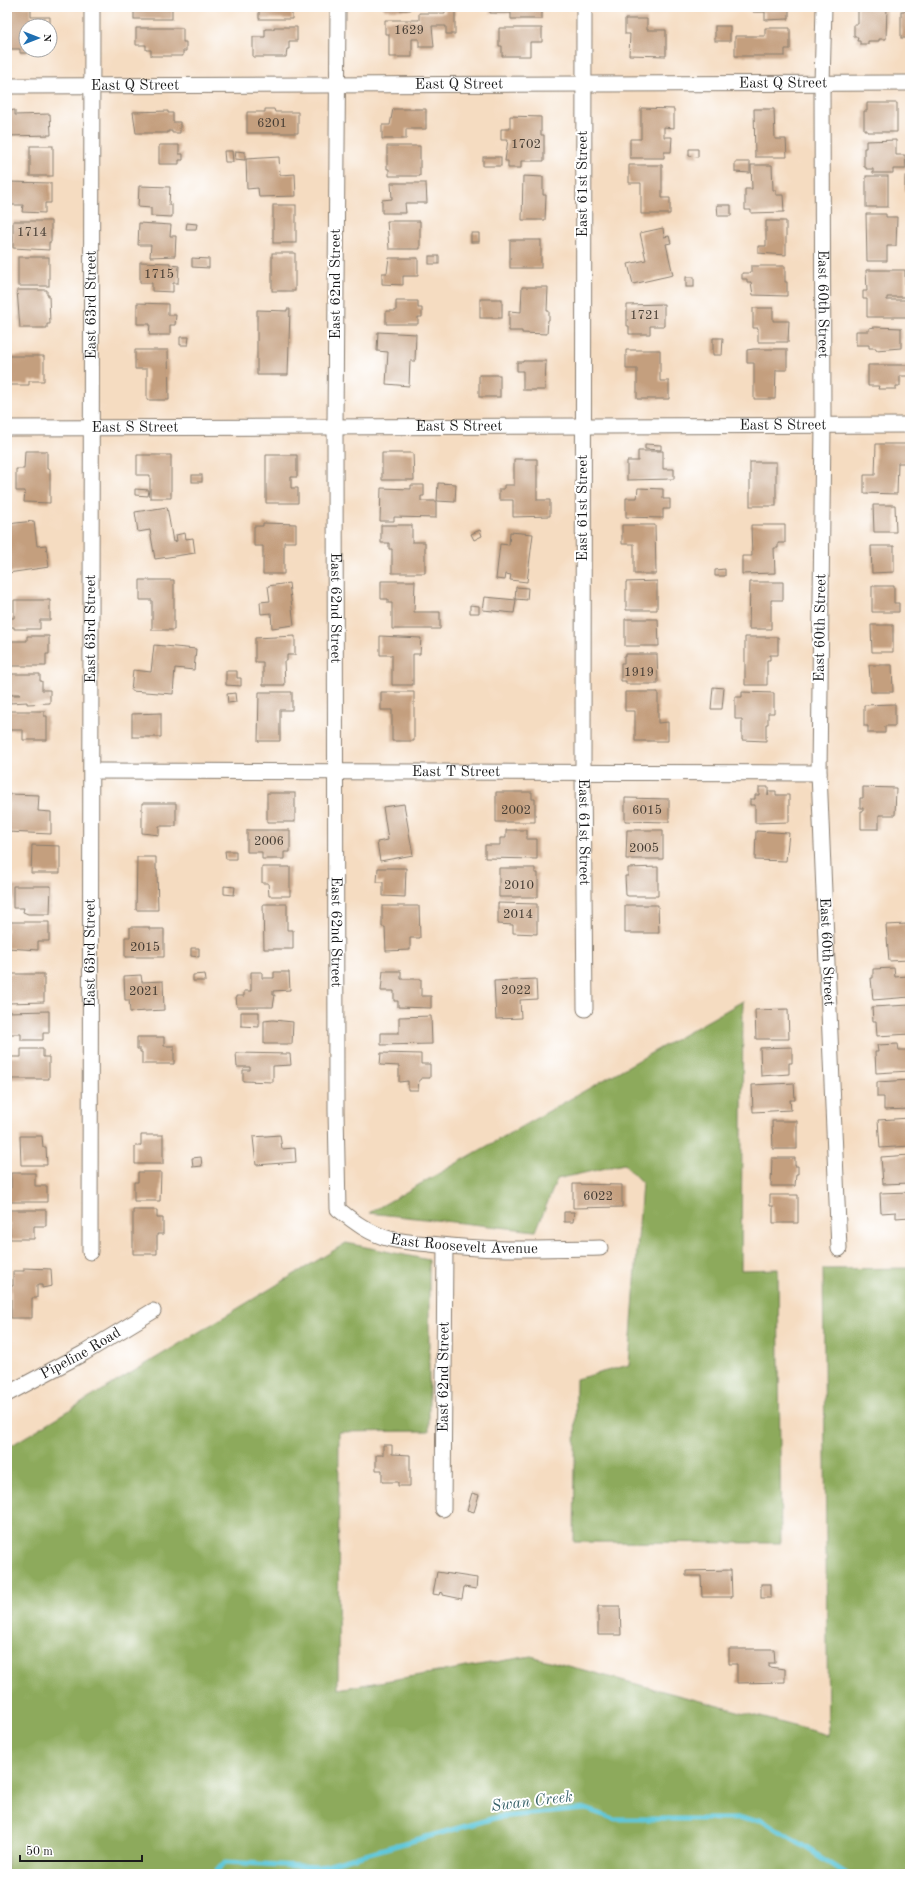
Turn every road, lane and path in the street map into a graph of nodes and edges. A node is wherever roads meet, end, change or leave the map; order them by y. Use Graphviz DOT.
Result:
graph roads {
  1 [pos="92,7"];
  2 [pos="338,7"];
  3 [pos="584,7"];
  4 [pos="824,7"];
  5 [pos="910,83"];
  6 [pos="337,84"];
  7 [pos="583,84"];
  8 [pos="822,84"];
  9 [pos="91,85"];
  10 [pos="7,86"];
  11 [pos="910,424"];
  12 [pos="823,425"];
  13 [pos="336,426"];
  14 [pos="583,426"];
  15 [pos="92,427"];
  16 [pos="7,428"];
  17 [pos="92,771"];
  18 [pos="336,772"];
  19 [pos="583,772"];
  20 [pos="819,773"];
  21 [pos="585,1009"];
  22 [pos="338,1209"];
  23 [pos="445,1246"];
  24 [pos="600,1248"];
  25 [pos="840,1249"];
  26 [pos="90,1252"];
  27 [pos="153,1311"];
  28 [pos="7,1394"];
  29 [pos="443,1509"];
  1 -- 9 [label="street, East 63rd Street"];
  2 -- 6 [label="street, East 62nd Street"];
  3 -- 7 [label="street, East 61st Street"];
  4 -- 8 [label="street, East 60th Street"];
  5 -- 8 [label="street, East Q Street"];
  6 -- 7 [label="street, East Q Street"];
  6 -- 9 [label="street, East Q Street"];
  6 -- 13 [label="street, East 62nd Street"];
  7 -- 8 [label="street, East Q Street"];
  7 -- 14 [label="street, East 61st Street"];
  8 -- 12 [label="street, East 60th Street"];
  9 -- 10 [label="street, East Q Street"];
  9 -- 15 [label="street, East 63rd Street"];
  11 -- 12 [label="street, East S Street"];
  12 -- 14 [label="street, East S Street"];
  12 -- 20 [label="street, East 60th Street"];
  13 -- 14 [label="street, East S Street"];
  13 -- 15 [label="street, East S Street"];
  13 -- 18 [label="street, East 62nd Street"];
  14 -- 19 [label="street, East 61st Street"];
  15 -- 16 [label="street, East S Street"];
  15 -- 17 [label="street, East 63rd Street"];
  17 -- 18 [label="street, East T Street"];
  17 -- 26 [label="street, East 63rd Street"];
  18 -- 19 [label="street, East T Street"];
  18 -- 22 [label="street, East 62nd Street"];
  19 -- 20 [label="street, East T Street"];
  19 -- 21 [label="street, East 61st Street"];
  20 -- 25 [label="street, East 60th Street"];
  22 -- 23 [label="street, East Roosevelt Avenue"];
  23 -- 24 [label="street, East Roosevelt Avenue"];
  23 -- 29 [label="street, East 62nd Street"];
  27 -- 28 [label="street, Pipeline Road"];
}
